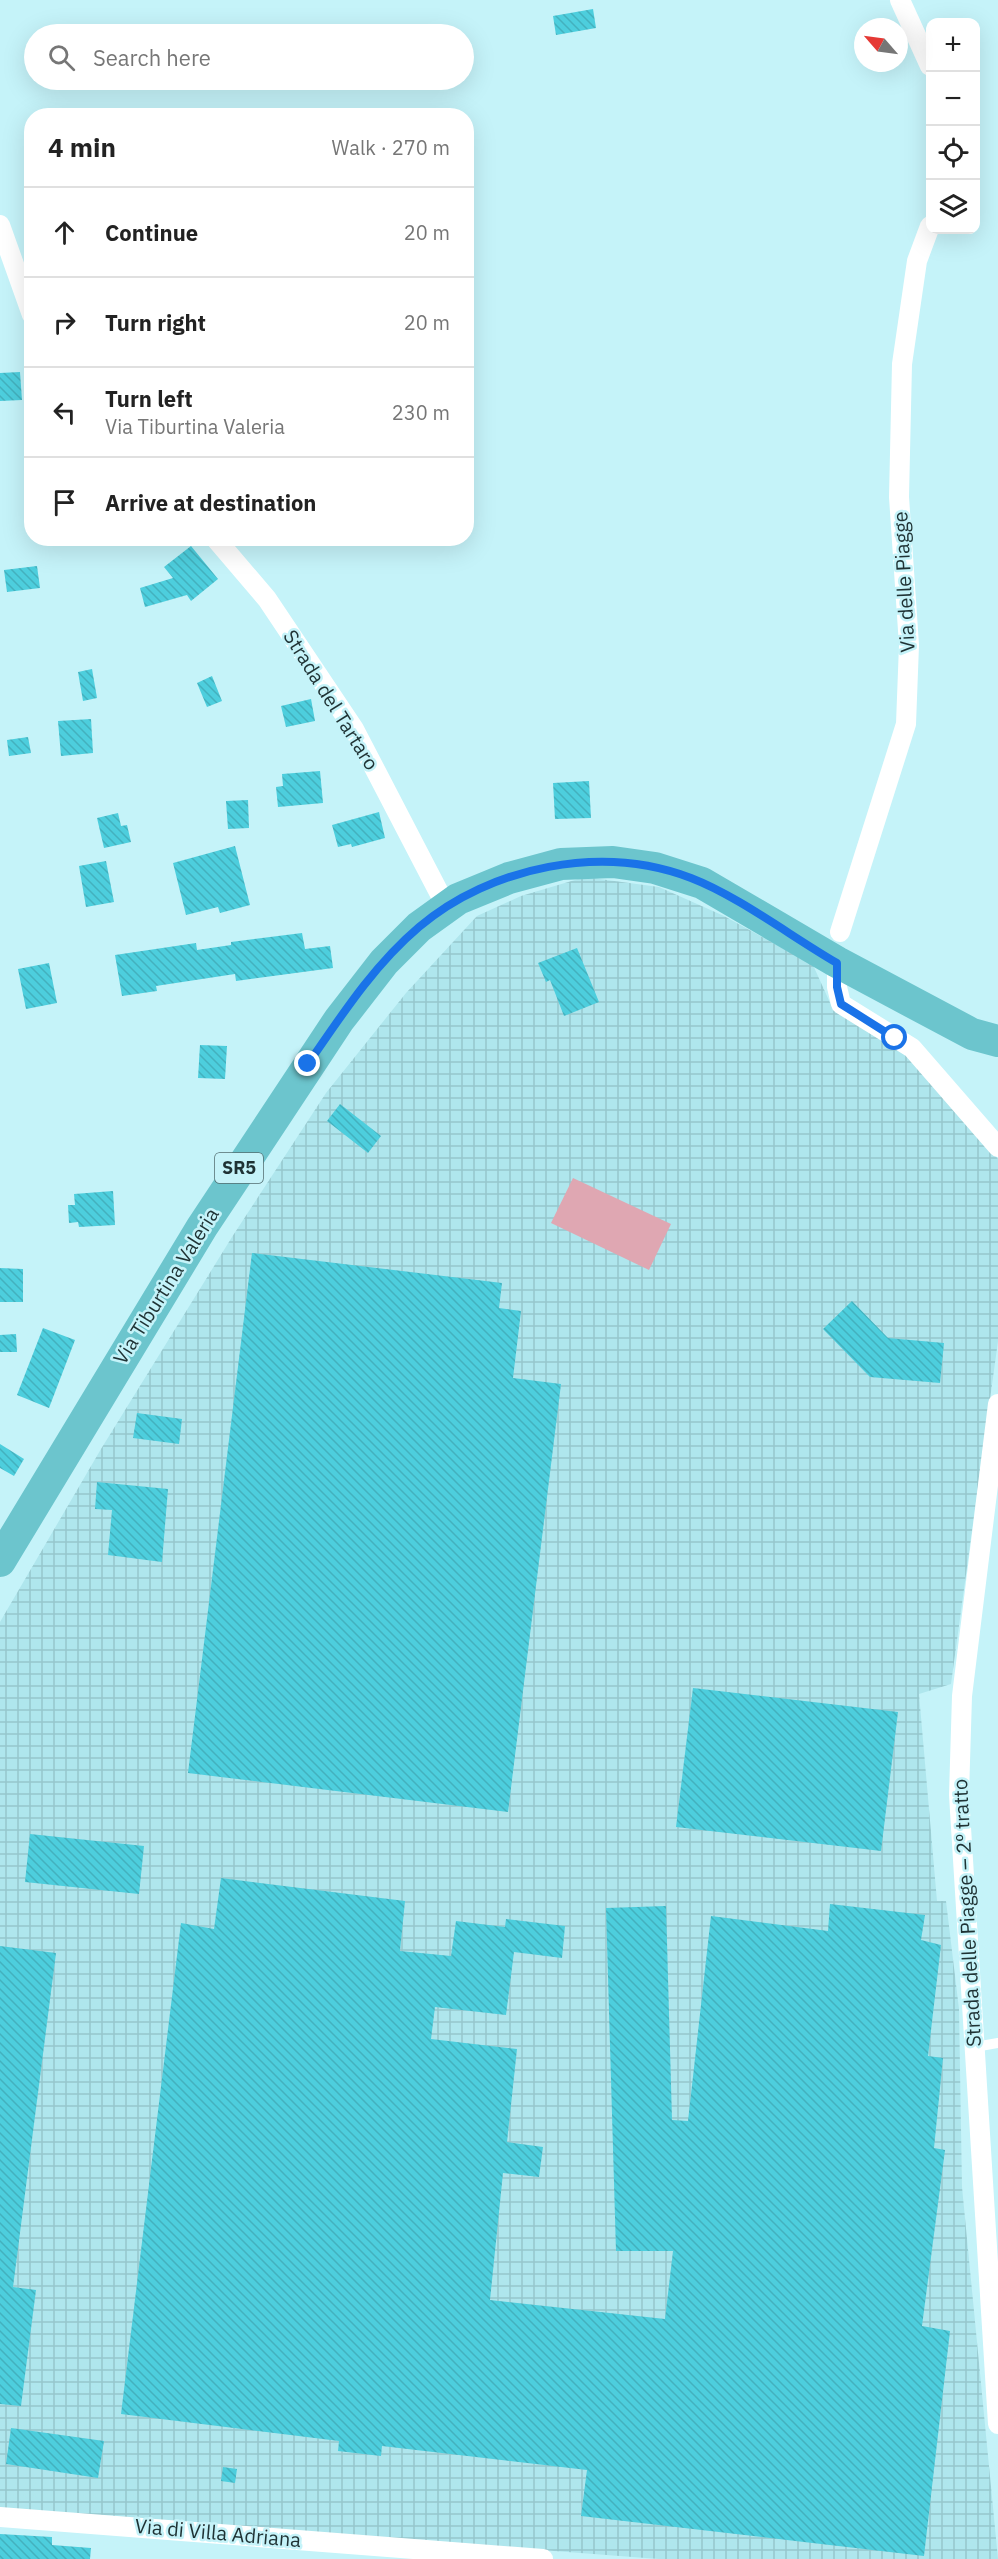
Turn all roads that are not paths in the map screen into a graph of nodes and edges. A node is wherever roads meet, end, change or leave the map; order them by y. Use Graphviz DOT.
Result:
graph roads {
  1 [pos="900,0"];
  2 [pos="926,57"];
  3 [pos="0,225"];
  4 [pos="927,234"];
  5 [pos="24,292"];
  6 [pos="222,546"];
  7 [pos="446,906"];
  8 [pos="840,932"];
  9 [pos="837,963"];
  10 [pos="998,1041"];
  11 [pos="998,1146"];
  12 [pos="998,1404"];
  13 [pos="0,1561"];
  14 [pos="998,2043"];
  15 [pos="975,2047"];
  16 [pos="998,2424"];
  17 [pos="0,2517"];
  18 [pos="543,2559"];
  1 -- 2 [label="street"];
  3 -- 5 [label="street"];
  4 -- 8 [label="street, Via delle Piagge"];
  6 -- 7 [label="street, Strada del Tartaro"];
  7 -- 9 [label="main road, Via Tiburtina Valeria / SR5"];
  7 -- 13 [label="main road, Via Tiburtina Valeria / SR5"];
  9 -- 10 [label="main road, Via Tiburtina Valeria / SR5"];
  9 -- 11 [label="street"];
  12 -- 15 [label="street, Strada delle Piagge – 2º tratto"];
  14 -- 15 [label="lane"];
  15 -- 16 [label="street, Strada delle Piagge – 2º tratto"];
  17 -- 18 [label="street, Via di Villa Adriana"];
}
